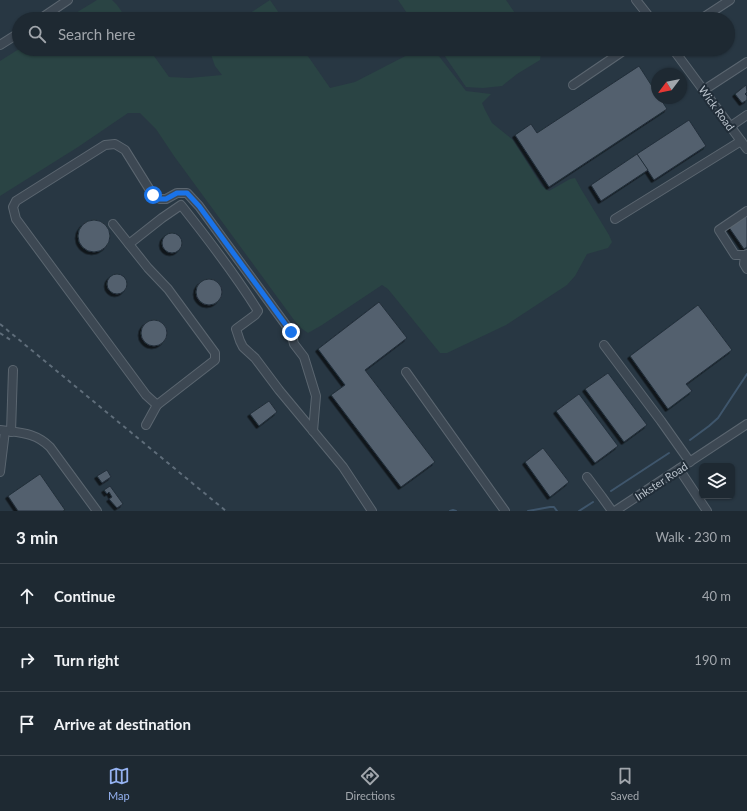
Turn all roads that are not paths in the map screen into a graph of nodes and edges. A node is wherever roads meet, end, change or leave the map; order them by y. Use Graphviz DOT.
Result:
graph roads {
  1 [pos="68,0"];
  2 [pos="636,0"];
  3 [pos="730,0"];
  4 [pos="58,3"];
  5 [pos="48,12"];
  6 [pos="645,12"];
  7 [pos="712,12"];
  8 [pos="12,37"];
  9 [pos="0,45"];
  10 [pos="616,56"];
  11 [pos="678,56"];
  12 [pos="747,62"];
  13 [pos="573,85"];
  14 [pos="704,90"];
  15 [pos="747,115"];
  16 [pos="731,126"];
  17 [pos="741,141"];
  18 [pos="747,148"];
  19 [pos="747,211"];
  20 [pos="615,219"];
  21 [pos="113,224"];
  22 [pos="129,244"];
  23 [pos="746,255"];
  24 [pos="747,269"];
  25 [pos="604,345"];
  26 [pos="13,370"];
  27 [pos="406,372"];
  28 [pos="157,405"];
  29 [pos="747,424"];
  30 [pos="146,425"];
  31 [pos="313,430"];
  32 [pos="5,431"];
  33 [pos="1,453"];
  34 [pos="690,462"];
  35 [pos="679,469"];
  36 [pos="0,472"];
  37 [pos="587,477"];
  38 [pos="97,511"];
  39 [pos="372,511"];
  40 [pos="505,511"];
  41 [pos="612,511"];
  42 [pos="615,511"];
  43 [pos="707,511"];
  1 -- 4 [label="street"];
  2 -- 6 [label="street"];
  3 -- 7 [label="street"];
  4 -- 5 [label="street"];
  8 -- 9 [label="street"];
  10 -- 13 [label="street"];
  11 -- 14 [label="street, Wick Road"];
  12 -- 14 [label="street"];
  14 -- 16 [label="street, Wick Road"];
  15 -- 16 [label="street"];
  16 -- 17 [label="street, Wick Road"];
  17 -- 18 [label="street, Wick Road"];
  17 -- 20 [label="street"];
  19 -- 23 [label="street"];
  21 -- 22 [label="street"];
  22 -- 28 [label="street"];
  22 -- 31 [label="street"];
  23 -- 24 [label="street"];
  25 -- 34 [label="street"];
  26 -- 32 [label="street"];
  27 -- 40 [label="street"];
  28 -- 30 [label="street"];
  28 -- 31 [label="street"];
  29 -- 34 [label="street, Inkster Road"];
  31 -- 39 [label="street"];
  32 -- 33 [label="street"];
  32 -- 38 [label="street"];
  33 -- 36 [label="street"];
  34 -- 35 [label="street, Inkster Road"];
  35 -- 42 [label="street, Inkster Road"];
  35 -- 43 [label="street"];
  37 -- 41 [label="street"];
}
